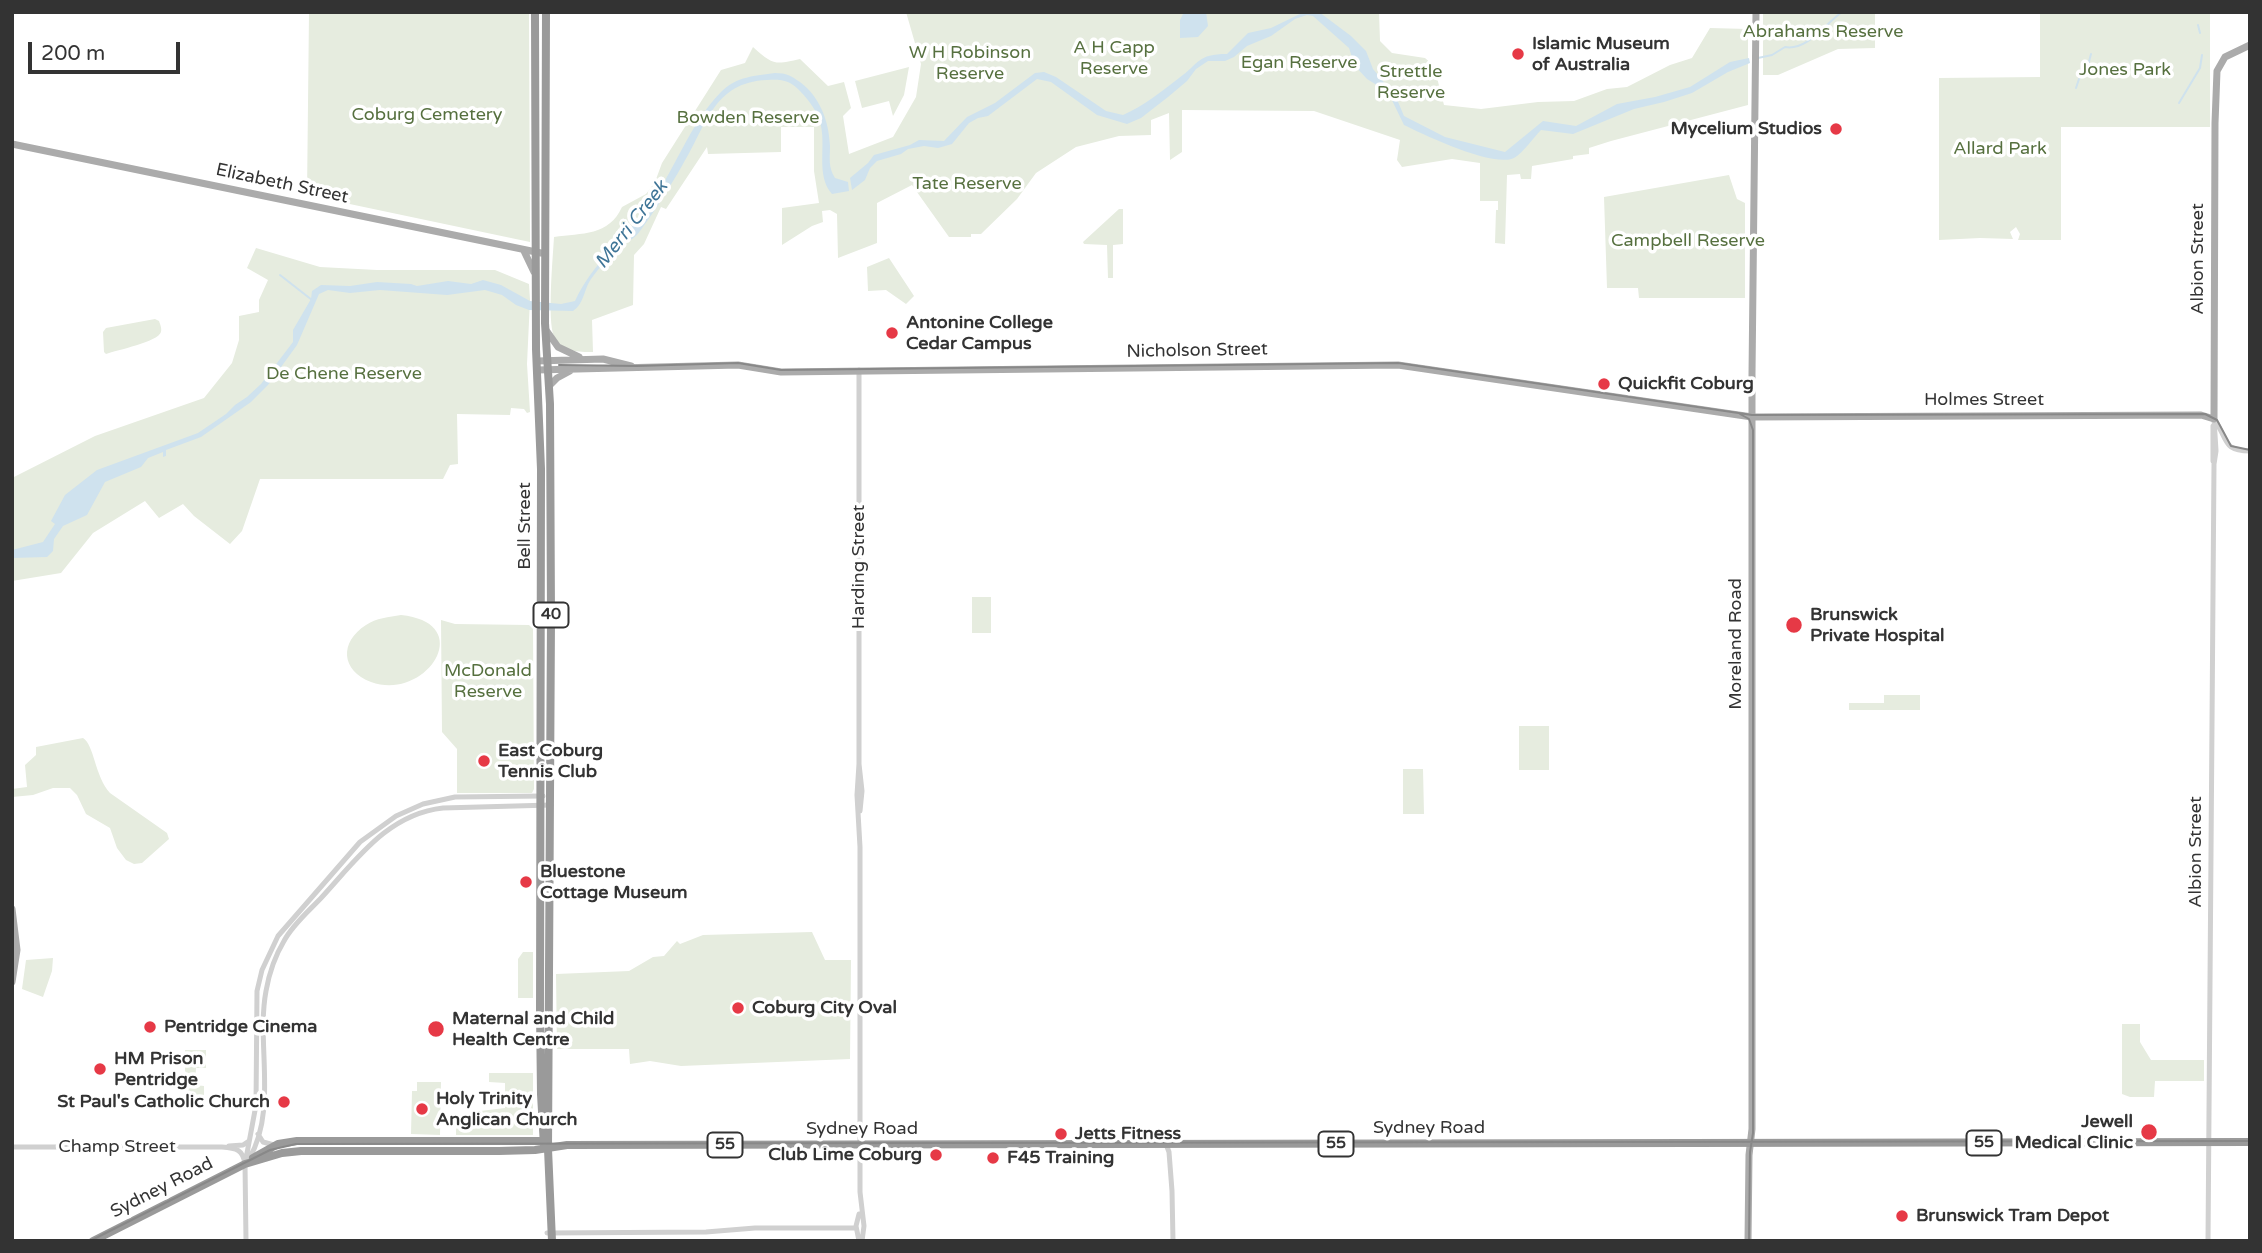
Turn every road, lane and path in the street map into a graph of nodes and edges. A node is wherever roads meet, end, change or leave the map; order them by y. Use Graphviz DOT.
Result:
graph roads {
  1 [pos="535,12"];
  2 [pos="546,12"];
  3 [pos="1756,12"];
  4 [pos="2250,43"];
  5 [pos="12,144"];
  6 [pos="524,251"];
  7 [pos="541,253"];
  8 [pos="536,277"];
  9 [pos="540,298"];
  10 [pos="542,325"];
  11 [pos="582,359"];
  12 [pos="537,365"];
  13 [pos="547,365"];
  14 [pos="639,367"];
  15 [pos="574,370"];
  16 [pos="859,370"];
  17 [pos="549,386"];
  18 [pos="550,404"];
  19 [pos="539,405"];
  20 [pos="2214,407"];
  21 [pos="2201,415"];
  22 [pos="1752,417"];
  23 [pos="2214,419"];
  24 [pos="2250,451"];
  25 [pos="551,796"];
  26 [pos="540,801"];
  27 [pos="551,805"];
  28 [pos="398,819"];
  29 [pos="380,830"];
  30 [pos="319,889"];
  31 [pos="325,894"];
  32 [pos="12,909"];
  33 [pos="273,945"];
  34 [pos="280,950"];
  35 [pos="12,982"];
  36 [pos="256,1012"];
  37 [pos="264,1012"];
  38 [pos="545,1050"];
  39 [pos="258,1134"];
  40 [pos="249,1141"];
  41 [pos="2208,1142"];
  42 [pos="2250,1142"];
  43 [pos="1750,1143"];
  44 [pos="278,1144"];
  45 [pos="1166,1144"];
  46 [pos="546,1145"];
  47 [pos="860,1145"];
  48 [pos="12,1146"];
  49 [pos="222,1147"];
  50 [pos="245,1164"];
  51 [pos="859,1226"];
  52 [pos="549,1237"];
  53 [pos="93,1241"];
  54 [pos="246,1241"];
  55 [pos="861,1241"];
  56 [pos="1173,1241"];
  57 [pos="1748,1241"];
  58 [pos="2208,1241"];
  1 -- 7 [label="highway, Bell Street / 40"];
  2 -- 7 [label="highway, Bell Street / 40"];
  3 -- 22 [label="main road, Moreland Road"];
  4 -- 20 [label="main road, Albion Street"];
  5 -- 6 [label="main road, Elizabeth Street"];
  6 -- 7 [label="main road, Elizabeth Street"];
  6 -- 8 [label="main road"];
  7 -- 8 [label="highway, Bell Street / 40"];
  7 -- 9 [label="highway, Bell Street / 40"];
  8 -- 9 [label="highway, Bell Street / 40"];
  9 -- 10 [label="highway, Bell Street / 40"];
  10 -- 11 [label="main road"];
  10 -- 12 [label="highway, Bell Street / 40"];
  10 -- 13 [label="highway, Bell Street / 40"];
  11 -- 13 [label="main road, Nicholson Street"];
  11 -- 14 [label="main road, Nicholson Street"];
  12 -- 13 [label="main road, Nicholson Street"];
  12 -- 19 [label="highway, Bell Street / 40"];
  13 -- 15 [label="main road, Nicholson Street"];
  13 -- 17 [label="highway, Bell Street / 40"];
  14 -- 15 [label="main road, Nicholson Street"];
  14 -- 16 [label="main road, Nicholson Street"];
  15 -- 17 [label="main road"];
  16 -- 22 [label="main road, Nicholson Street"];
  16 -- 47 [label="street, Harding Street"];
  17 -- 18 [label="highway, Bell Street / 40"];
  18 -- 19 [label="highway"];
  18 -- 25 [label="highway, Bell Street / 40"];
  19 -- 26 [label="highway, Bell Street / 40"];
  20 -- 21 [label="main road"];
  20 -- 23 [label="main road, Albion Street"];
  21 -- 22 [label="main road, Holmes Street"];
  21 -- 23 [label="main road, Holmes Street"];
  22 -- 43 [label="main road, Moreland Road"];
  23 -- 24 [label="street"];
  23 -- 41 [label="street, Albion Street"];
  25 -- 26 [label="street"];
  25 -- 27 [label="highway, Bell Street / 40"];
  26 -- 27 [label="street"];
  26 -- 28 [label="street"];
  26 -- 28 [label="street"];
  26 -- 38 [label="highway, Bell Street / 40"];
  27 -- 38 [label="highway, Bell Street / 40"];
  28 -- 29 [label="street"];
  29 -- 30 [label="street"];
  29 -- 31 [label="street"];
  30 -- 31 [label="street"];
  30 -- 33 [label="street"];
  31 -- 34 [label="street"];
  32 -- 35 [label="main road"];
  33 -- 34 [label="street"];
  33 -- 36 [label="street"];
  34 -- 37 [label="street"];
  36 -- 37 [label="street"];
  36 -- 40 [label="street"];
  37 -- 39 [label="street"];
  38 -- 46 [label="highway, Bell Street / 40"];
  39 -- 44 [label="street"];
  39 -- 50 [label="street"];
  40 -- 49 [label="street, Champ Street"];
  40 -- 50 [label="street"];
  41 -- 42 [label="highway, Sydney Road / 55"];
  41 -- 43 [label="highway, Sydney Road / 55"];
  41 -- 58 [label="street, Albion Street"];
  43 -- 45 [label="highway, Sydney Road / 55"];
  43 -- 57 [label="main road, Moreland Road"];
  44 -- 46 [label="highway, Sydney Road / 55"];
  44 -- 50 [label="highway, Sydney Road / 55"];
  45 -- 47 [label="highway, Sydney Road / 55"];
  45 -- 56 [label="street"];
  46 -- 47 [label="highway, Sydney Road / 55"];
  46 -- 50 [label="highway, Sydney Road / 55"];
  46 -- 52 [label="highway, Bell Street / 40"];
  47 -- 51 [label="street, Harding Street"];
  48 -- 49 [label="street, Champ Street"];
  49 -- 50 [label="street"];
  50 -- 53 [label="highway, Sydney Road / 55"];
  50 -- 54 [label="street"];
  51 -- 52 [label="street"];
  51 -- 55 [label="street, Harding Street"];
}
